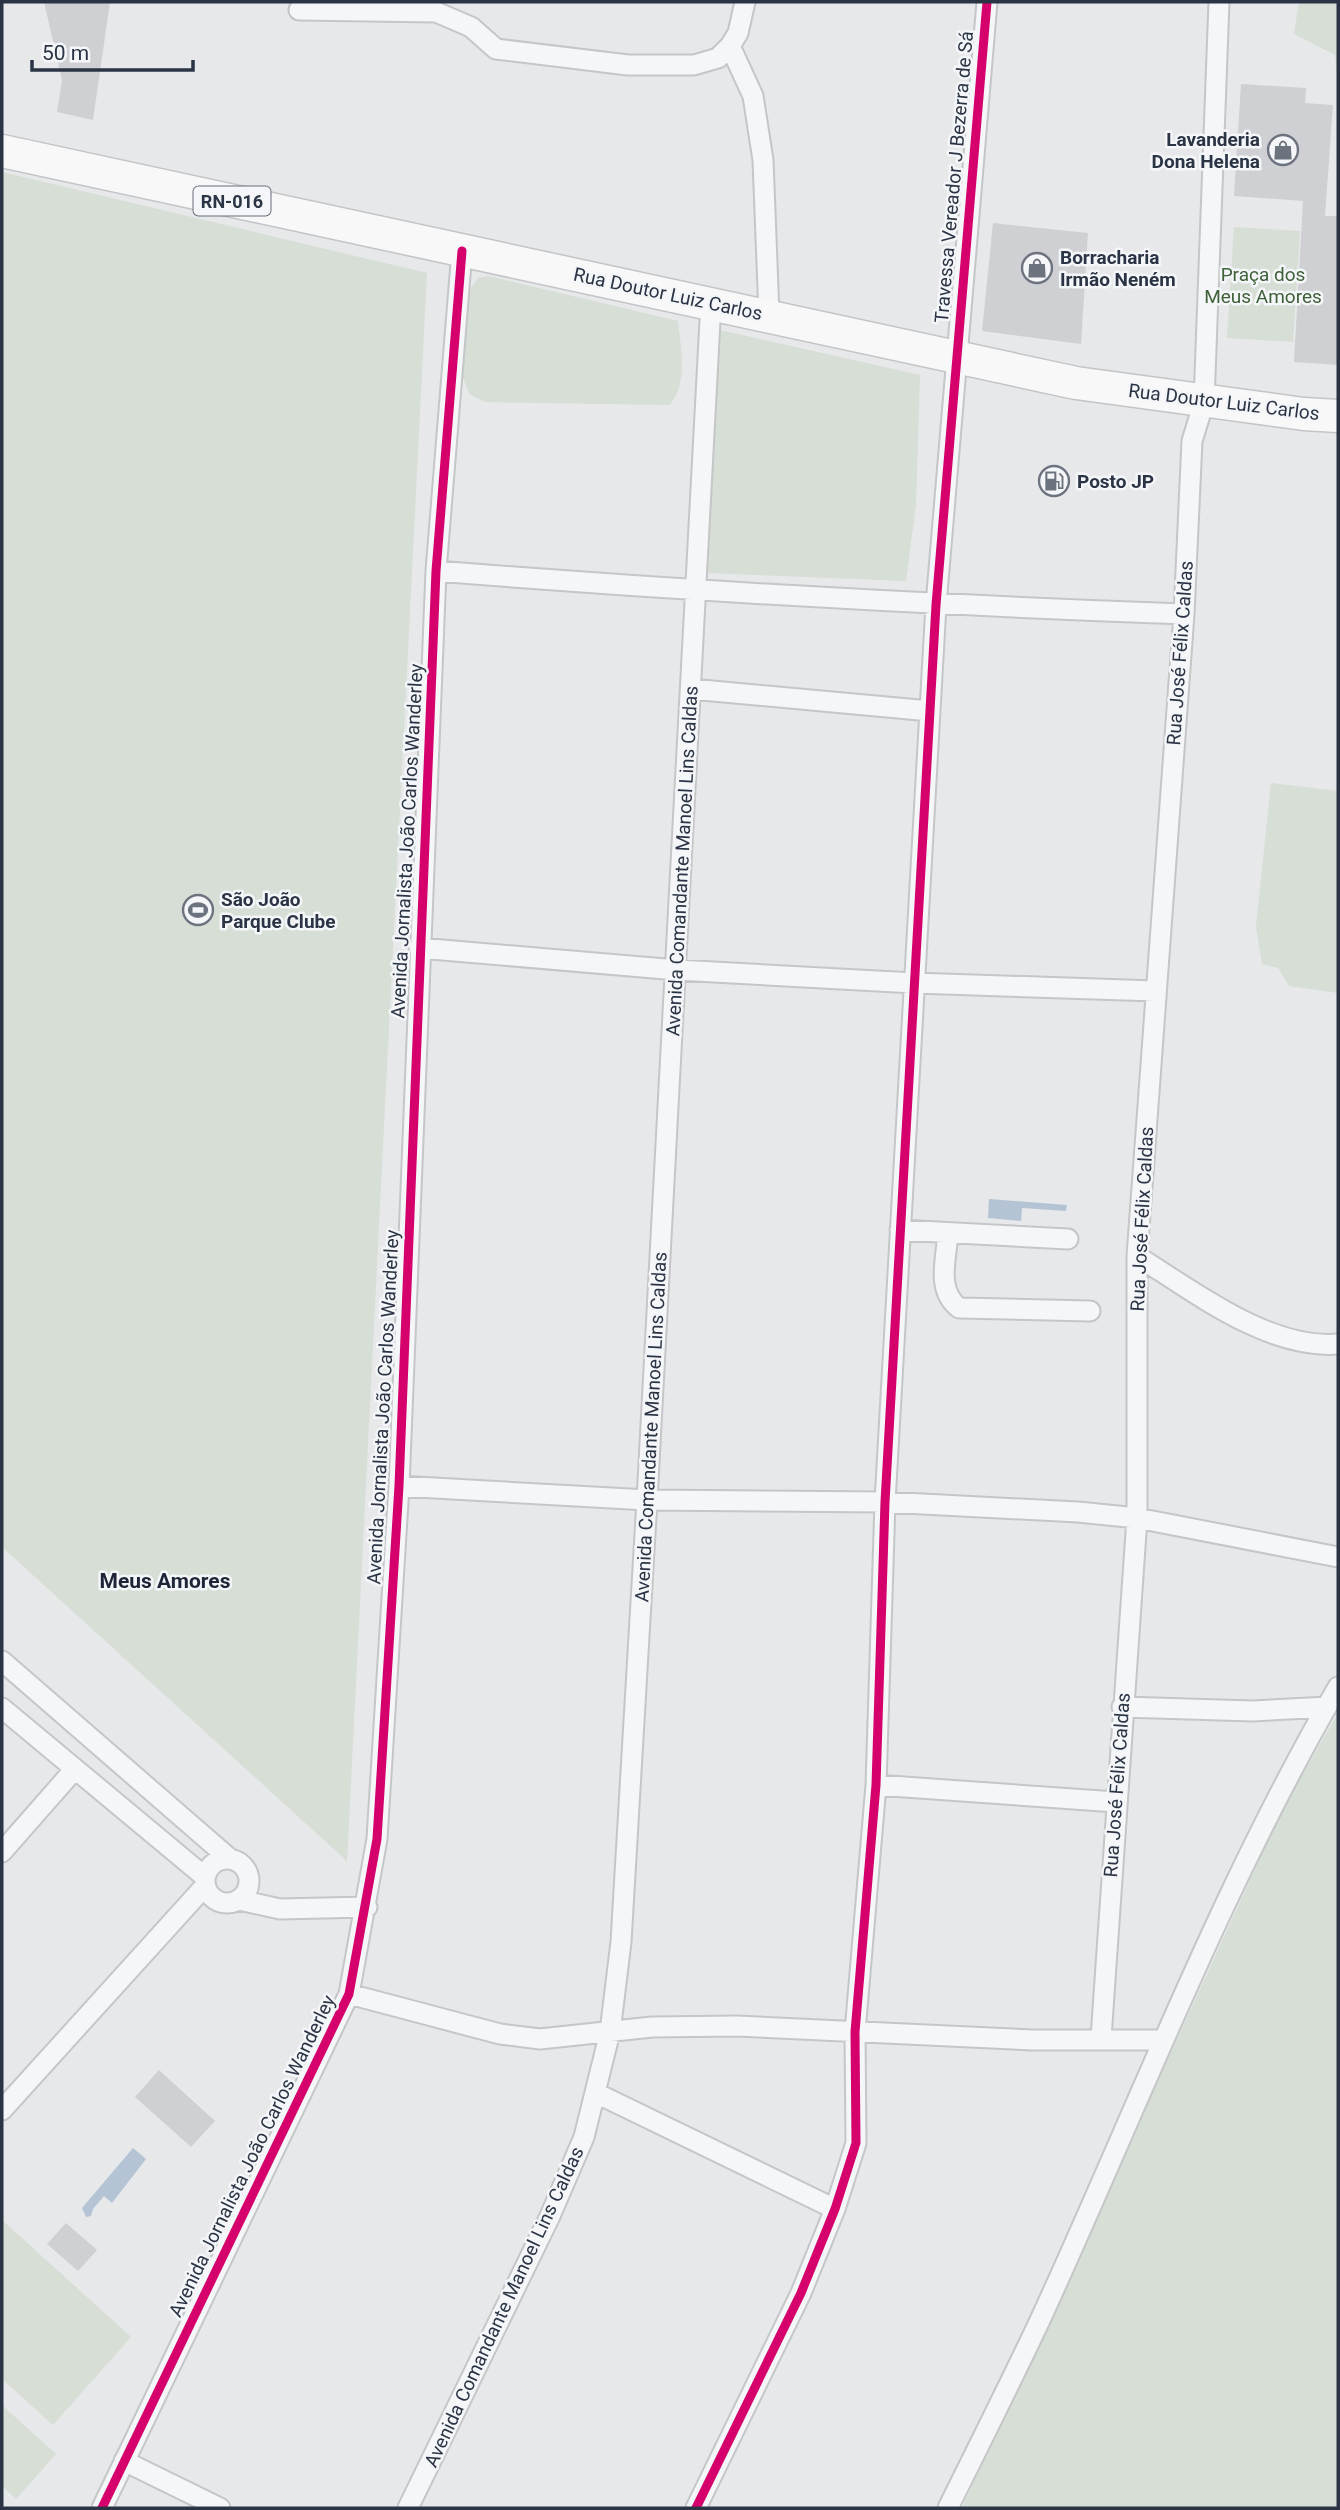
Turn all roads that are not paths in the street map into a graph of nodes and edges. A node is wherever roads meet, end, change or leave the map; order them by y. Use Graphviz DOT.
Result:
graph roads {
  1 [pos="745,2"];
  2 [pos="987,2"];
  3 [pos="1219,2"];
  4 [pos="299,9"];
  5 [pos="730,47"];
  6 [pos="2,150"];
  7 [pos="462,251"];
  8 [pos="711,303"];
  9 [pos="769,314"];
  10 [pos="957,355"];
  11 [pos="1203,401"];
  12 [pos="1338,416"];
  13 [pos="436,571"];
  14 [pos="696,592"];
  15 [pos="936,605"];
  16 [pos="1184,614"];
  17 [pos="691,689"];
  18 [pos="930,711"];
  19 [pos="419,948"];
  20 [pos="677,970"];
  21 [pos="914,983"];
  22 [pos="1156,991"];
  23 [pos="900,1230"];
  24 [pos="948,1234"];
  25 [pos="1068,1239"];
  26 [pos="1138,1256"];
  27 [pos="1090,1311"];
  28 [pos="1338,1344"];
  29 [pos="399,1486"];
  30 [pos="647,1500"];
  31 [pos="885,1502"];
  32 [pos="1137,1518"];
  33 [pos="1338,1556"];
  34 [pos="2,1661"];
  35 [pos="1338,1687"];
  36 [pos="1122,1707"];
  37 [pos="1327,1707"];
  38 [pos="2,1708"];
  39 [pos="74,1770"];
  40 [pos="876,1785"];
  41 [pos="1116,1802"];
  42 [pos="2,1852"];
  43 [pos="230,1859"];
  44 [pos="205,1882"];
  45 [pos="239,1900"];
  46 [pos="367,1908"];
  47 [pos="349,1994"];
  48 [pos="610,2032"];
  49 [pos="855,2032"];
  50 [pos="1101,2038"];
  51 [pos="1163,2040"];
  52 [pos="596,2093"];
  53 [pos="2,2110"];
  54 [pos="835,2210"];
  55 [pos="124,2461"];
  56 [pos="102,2508"];
  57 [pos="220,2508"];
  58 [pos="408,2508"];
  59 [pos="696,2508"];
  60 [pos="948,2508"];
  1 -- 5 [label="street"];
  2 -- 10 [label="street, Travessa Vereador J Bezerra de Sá"];
  3 -- 11 [label="street, Rua José Félix Caldas"];
  4 -- 5 [label="street"];
  5 -- 9 [label="street"];
  6 -- 7 [label="main road, Rua Doutor Luiz Carlos / RN-016"];
  7 -- 8 [label="main road, Rua Doutor Luiz Carlos / RN-016"];
  7 -- 13 [label="street, Avenida Jornalista João Carlos Wanderley"];
  8 -- 9 [label="main road, Rua Doutor Luiz Carlos / RN-016"];
  8 -- 14 [label="street, Avenida Comandante Manoel Lins Caldas"];
  9 -- 10 [label="main road, Rua Doutor Luiz Carlos / RN-016"];
  10 -- 11 [label="main road, Rua Doutor Luiz Carlos / RN-016"];
  10 -- 15 [label="street, Travessa Vereador J Bezerra de Sá"];
  11 -- 12 [label="main road, Rua Doutor Luiz Carlos / RN-016"];
  11 -- 16 [label="street, Rua José Félix Caldas"];
  13 -- 14 [label="street"];
  13 -- 19 [label="street, Avenida Jornalista João Carlos Wanderley"];
  14 -- 15 [label="street"];
  14 -- 17 [label="street, Avenida Comandante Manoel Lins Caldas"];
  15 -- 16 [label="street"];
  15 -- 18 [label="street, Travessa Vereador J Bezerra de Sá"];
  16 -- 22 [label="street, Rua José Félix Caldas"];
  17 -- 18 [label="street"];
  17 -- 20 [label="street, Avenida Comandante Manoel Lins Caldas"];
  18 -- 21 [label="street, Travessa Vereador J Bezerra de Sá"];
  19 -- 20 [label="street"];
  19 -- 29 [label="street, Avenida Jornalista João Carlos Wanderley"];
  20 -- 21 [label="street"];
  20 -- 30 [label="street, Avenida Comandante Manoel Lins Caldas"];
  21 -- 22 [label="street"];
  21 -- 23 [label="street, Travessa Vereador J Bezerra de Sá"];
  22 -- 26 [label="street, Rua José Félix Caldas"];
  23 -- 24 [label="street"];
  23 -- 31 [label="street, Travessa Vereador J Bezerra de Sá"];
  24 -- 25 [label="street"];
  24 -- 27 [label="street"];
  26 -- 28 [label="street"];
  26 -- 32 [label="street, Rua José Félix Caldas"];
  29 -- 30 [label="street"];
  29 -- 46 [label="street, Avenida Jornalista João Carlos Wanderley"];
  30 -- 31 [label="street"];
  30 -- 48 [label="street, Avenida Comandante Manoel Lins Caldas"];
  31 -- 32 [label="street"];
  31 -- 40 [label="street, Travessa Vereador J Bezerra de Sá"];
  32 -- 33 [label="street"];
  32 -- 36 [label="street, Rua José Félix Caldas"];
  34 -- 43 [label="street"];
  35 -- 37 [label="street"];
  36 -- 37 [label="street"];
  36 -- 41 [label="street, Rua José Félix Caldas"];
  37 -- 51 [label="street"];
  38 -- 39 [label="street"];
  39 -- 42 [label="street"];
  39 -- 44 [label="street"];
  40 -- 41 [label="street"];
  40 -- 49 [label="street, Travessa Vereador J Bezerra de Sá"];
  41 -- 50 [label="street, Rua José Félix Caldas"];
  43 -- 44 [label="street"];
  43 -- 45 [label="street"];
  44 -- 45 [label="street"];
  44 -- 53 [label="street"];
  45 -- 46 [label="street"];
  46 -- 47 [label="street, Avenida Jornalista João Carlos Wanderley"];
  47 -- 48 [label="street"];
  47 -- 55 [label="street, Avenida Jornalista João Carlos Wanderley"];
  48 -- 49 [label="street"];
  48 -- 52 [label="street, Avenida Comandante Manoel Lins Caldas"];
  49 -- 50 [label="street"];
  49 -- 54 [label="street, Travessa Vereador J Bezerra de Sá"];
  50 -- 51 [label="street"];
  51 -- 60 [label="street"];
  52 -- 54 [label="street"];
  52 -- 58 [label="street, Avenida Comandante Manoel Lins Caldas"];
  54 -- 59 [label="street, Travessa Vereador J Bezerra de Sá"];
  55 -- 56 [label="street, Avenida Jornalista João Carlos Wanderley"];
  55 -- 57 [label="street"];
}
